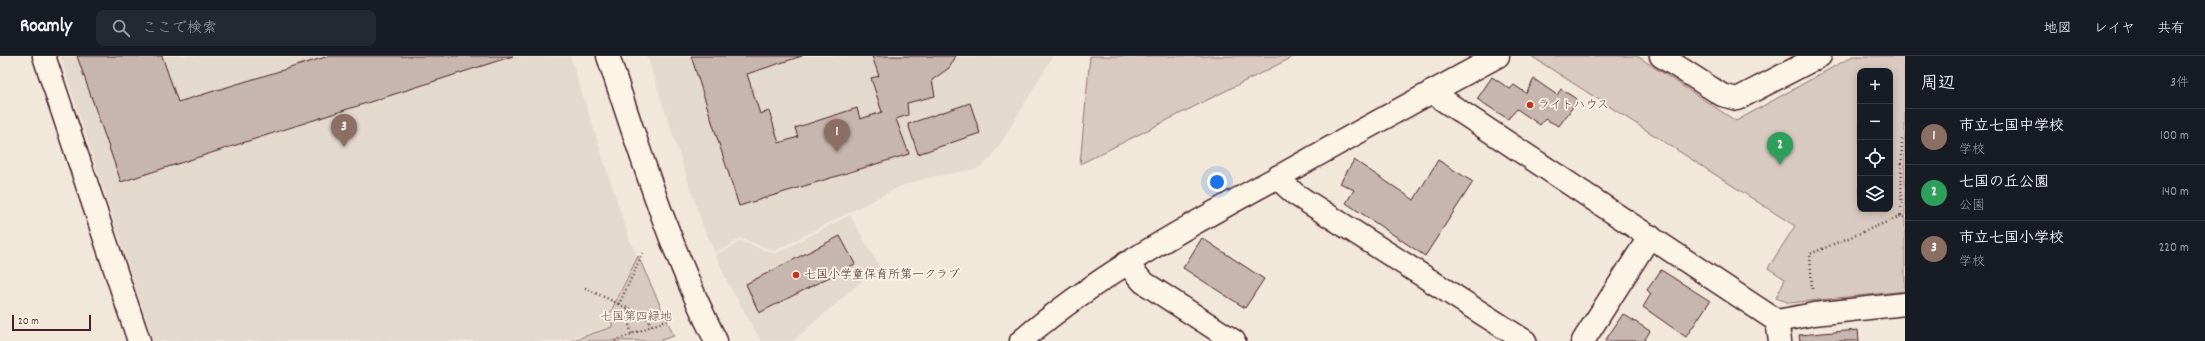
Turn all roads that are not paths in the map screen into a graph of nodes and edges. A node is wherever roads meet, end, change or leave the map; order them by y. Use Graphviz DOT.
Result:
graph roads {
  1 [pos="44,56"];
  2 [pos="608,56"];
  3 [pos="1498,56"];
  4 [pos="1661,56"];
  5 [pos="1820,56"];
  6 [pos="1431,92"];
  7 [pos="1279,176"];
  8 [pos="1650,236"];
  9 [pos="1126,263"];
  10 [pos="1905,304"];
  11 [pos="1778,331"];
  12 [pos="139,341"];
  13 [pos="716,341"];
  14 [pos="1021,341"];
  15 [pos="1234,341"];
  16 [pos="1525,341"];
  17 [pos="1583,341"];
  1 -- 12 [label="street"];
  2 -- 13 [label="street"];
  3 -- 6 [label="street"];
  4 -- 5 [label="street"];
  6 -- 7 [label="street"];
  6 -- 8 [label="street"];
  7 -- 9 [label="street"];
  7 -- 16 [label="street"];
  8 -- 11 [label="street"];
  8 -- 17 [label="street"];
  9 -- 14 [label="street"];
  9 -- 15 [label="street"];
  10 -- 11 [label="street"];
}
